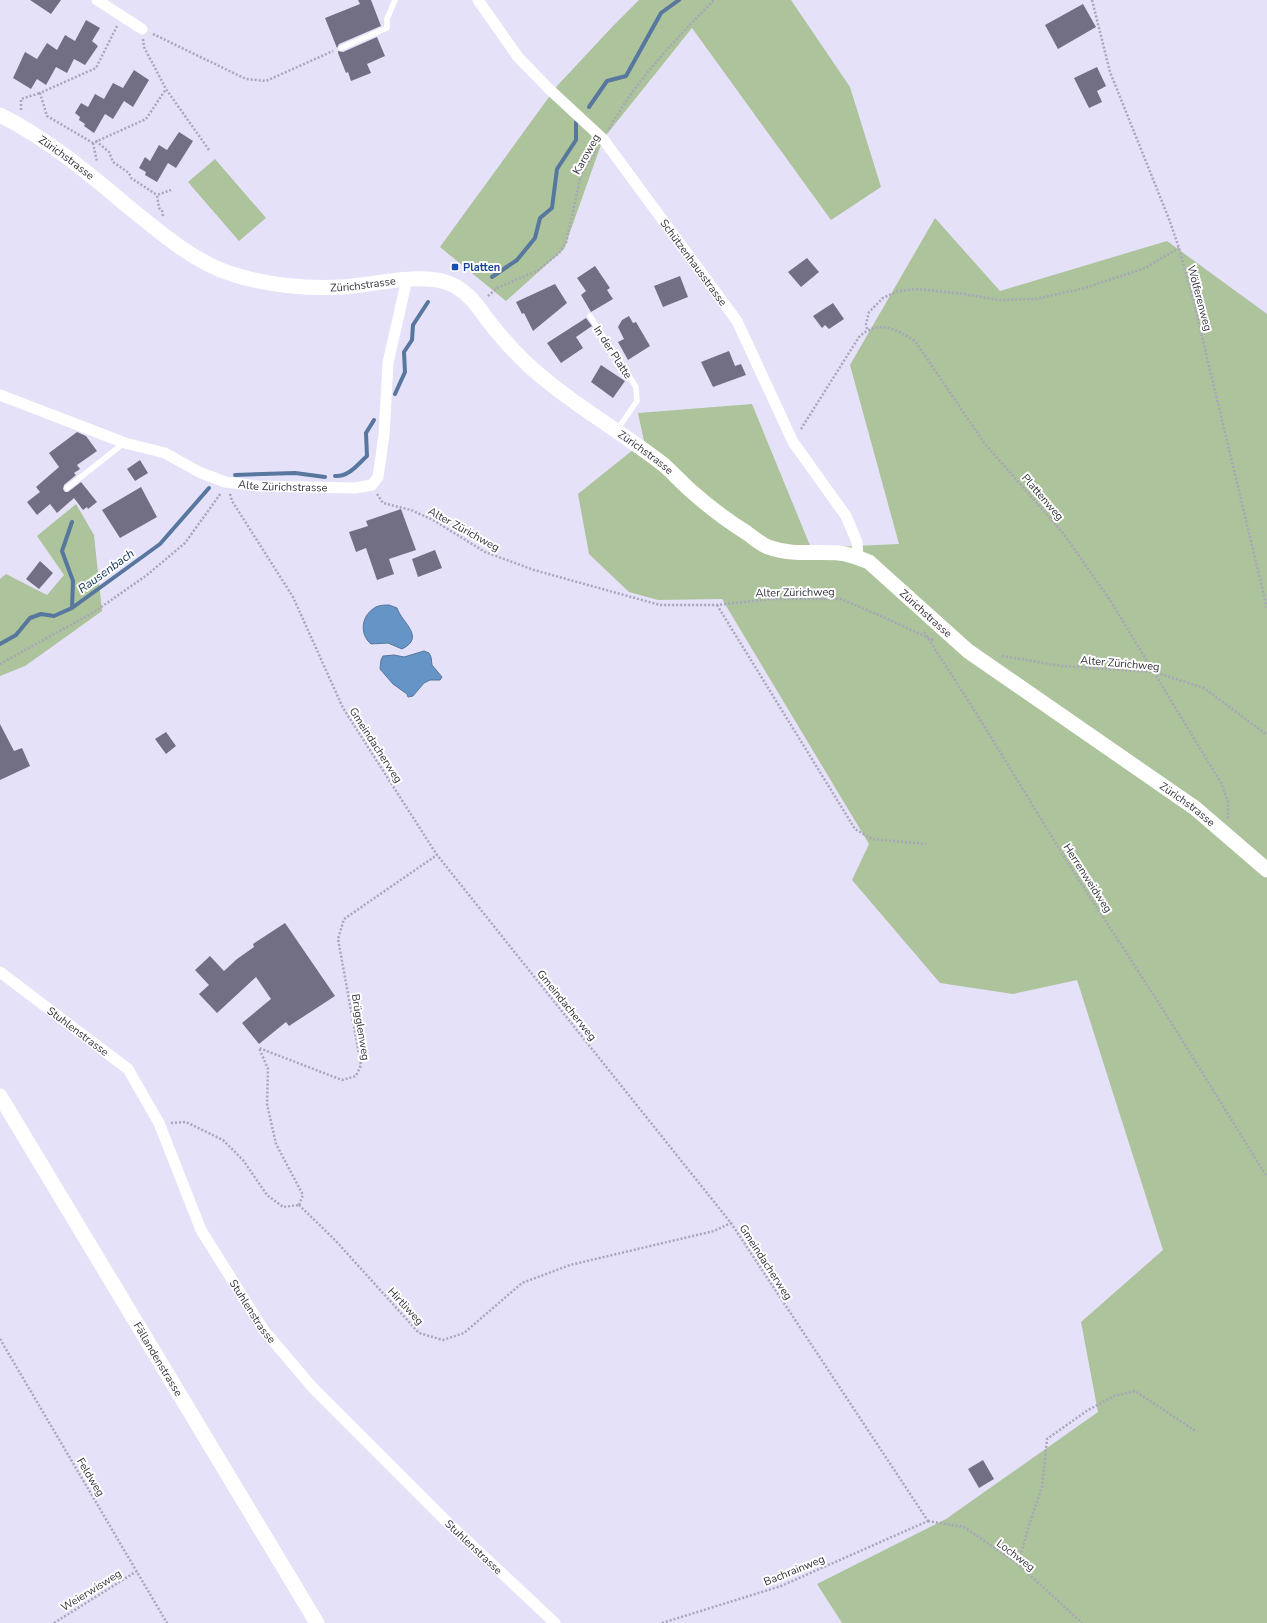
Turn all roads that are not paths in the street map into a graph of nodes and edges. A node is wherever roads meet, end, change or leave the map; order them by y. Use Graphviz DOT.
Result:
graph roads {
  1 [pos="97,0"];
  2 [pos="394,0"];
  3 [pos="478,0"];
  4 [pos="142,29"];
  5 [pos="341,48"];
  6 [pos="0,115"];
  7 [pos="408,279"];
  8 [pos="590,316"];
  9 [pos="0,395"];
  10 [pos="617,430"];
  11 [pos="125,443"];
  12 [pos="67,488"];
  13 [pos="858,558"];
  14 [pos="1267,870"];
  15 [pos="0,972"];
  16 [pos="0,1096"];
  17 [pos="317,1623"];
  18 [pos="555,1623"];
  1 -- 4 [label="street"];
  2 -- 5 [label="lane"];
  3 -- 13 [label="street, Schützenhausstrasse"];
  6 -- 7 [label="street, Zürichstrasse"];
  7 -- 10 [label="street, Zürichstrasse"];
  7 -- 11 [label="street, Alte Zürichstrasse"];
  8 -- 10 [label="lane, In der Platte"];
  9 -- 11 [label="street, Alte Zürichstrasse"];
  10 -- 13 [label="street, Zürichstrasse"];
  11 -- 12 [label="lane"];
  13 -- 14 [label="street, Zürichstrasse"];
  15 -- 18 [label="street, Stuhlenstrasse"];
  16 -- 17 [label="street, Fällandenstrasse"];
}
